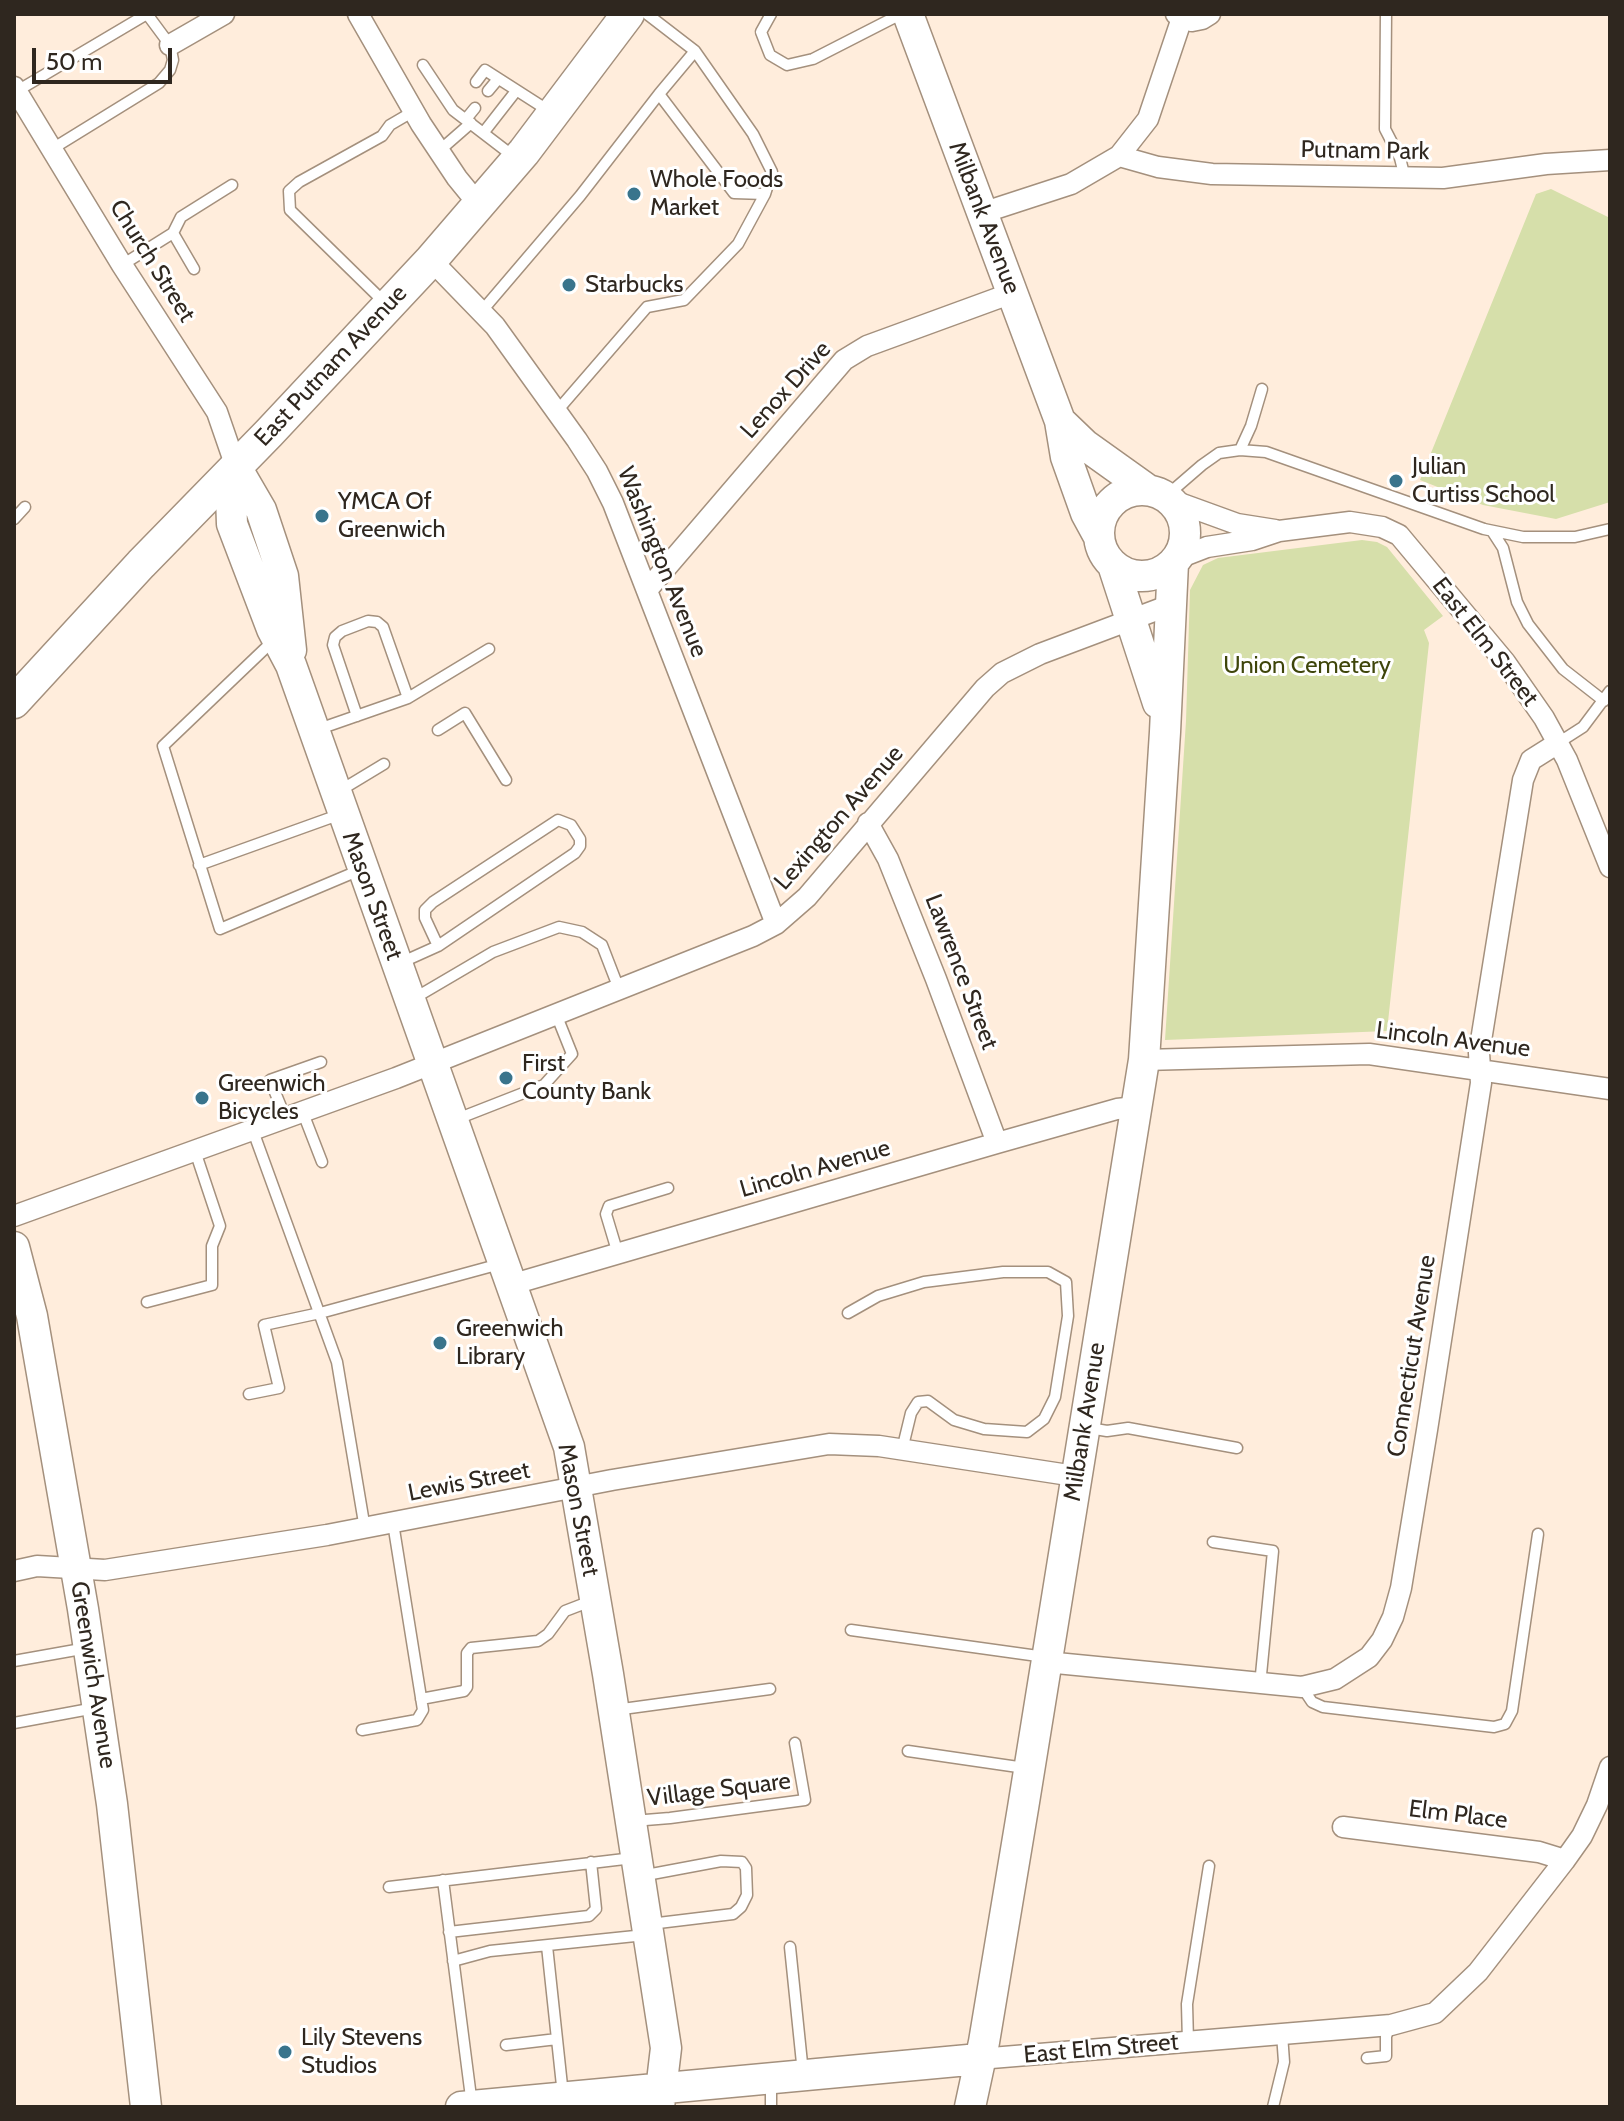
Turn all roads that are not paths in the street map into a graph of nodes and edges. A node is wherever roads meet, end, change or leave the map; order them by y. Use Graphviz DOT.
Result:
graph roads {
  1 [pos="147,14"];
  2 [pos="224,14"];
  3 [pos="358,14"];
  4 [pos="628,14"];
  5 [pos="647,14"];
  6 [pos="771,14"];
  7 [pos="901,14"];
  8 [pos="908,14"];
  9 [pos="1210,14"];
  10 [pos="1386,14"];
  11 [pos="1179,16"];
  12 [pos="170,45"];
  13 [pos="695,51"];
  14 [pos="423,65"];
  15 [pos="498,79"];
  16 [pos="476,82"];
  17 [pos="15,89"];
  18 [pos="488,91"];
  19 [pos="516,91"];
  20 [pos="659,94"];
  21 [pos="463,98"];
  22 [pos="475,108"];
  23 [pos="453,110"];
  24 [pos="414,111"];
  25 [pos="554,114"];
  26 [pos="468,121"];
  27 [pos="484,132"];
  28 [pos="52,149"];
  29 [pos="439,151"];
  30 [pos="1119,156"];
  31 [pos="517,160"];
  32 [pos="1610,160"];
  33 [pos="1405,178"];
  34 [pos="232,185"];
  35 [pos="765,194"];
  36 [pos="479,205"];
  37 [pos="982,213"];
  38 [pos="173,233"];
  39 [pos="431,260"];
  40 [pos="122,265"];
  41 [pos="194,269"];
  42 [pos="1012,293"];
  43 [pos="388,306"];
  44 [pos="481,312"];
  45 [pos="1262,389"];
  46 [pos="557,411"];
  47 [pos="1060,421"];
  48 [pos="1240,450"];
  49 [pos="236,467"];
  50 [pos="1161,496"];
  51 [pos="25,507"];
  52 [pos="14,519"];
  53 [pos="1610,529"];
  54 [pos="1279,531"];
  55 [pos="1492,531"];
  56 [pos="1098,535"];
  57 [pos="1174,561"];
  58 [pos="1113,565"];
  59 [pos="647,590"];
  60 [pos="1170,605"];
  61 [pos="1131,619"];
  62 [pos="276,637"];
  63 [pos="489,649"];
  64 [pos="291,665"];
  65 [pos="1607,696"];
  66 [pos="408,698"];
  67 [pos="14,702"];
  68 [pos="357,716"];
  69 [pos="438,730"];
  70 [pos="313,731"];
  71 [pos="1165,732"];
  72 [pos="1558,743"];
  73 [pos="384,764"];
  74 [pos="506,780"];
  75 [pos="339,803"];
  76 [pos="868,823"];
  77 [pos="199,865"];
  78 [pos="1610,867"];
  79 [pos="363,869"];
  80 [pos="776,924"];
  81 [pos="438,946"];
  82 [pos="397,965"];
  83 [pos="619,989"];
  84 [pos="410,1002"];
  85 [pos="556,1014"];
  86 [pos="1144,1060"];
  87 [pos="321,1062"];
  88 [pos="432,1064"];
  89 [pos="1480,1069"];
  90 [pos="1610,1089"];
  91 [pos="1136,1107"];
  92 [pos="294,1116"];
  93 [pos="451,1121"];
  94 [pos="253,1131"];
  95 [pos="997,1143"];
  96 [pos="195,1151"];
  97 [pos="322,1162"];
  98 [pos="668,1188"];
  99 [pos="14,1216"];
  100 [pos="14,1247"];
  101 [pos="618,1254"];
  102 [pos="506,1274"];
  103 [pos="147,1302"];
  104 [pos="320,1313"];
  105 [pos="848,1313"];
  106 [pos="249,1394"];
  107 [pos="1083,1427"];
  108 [pos="1237,1448"];
  109 [pos="902,1450"];
  110 [pos="1075,1476"];
  111 [pos="576,1488"];
  112 [pos="393,1523"];
  113 [pos="365,1529"];
  114 [pos="1538,1534"];
  115 [pos="1213,1542"];
  116 [pos="77,1568"];
  117 [pos="14,1571"];
  118 [pos="594,1600"];
  119 [pos="851,1630"];
  120 [pos="89,1648"];
  121 [pos="1046,1659"];
  122 [pos="14,1661"];
  123 [pos="1260,1685"];
  124 [pos="1302,1687"];
  125 [pos="770,1689"];
  126 [pos="421,1699"];
  127 [pos="98,1708"];
  128 [pos="613,1710"];
  129 [pos="14,1723"];
  130 [pos="362,1730"];
  131 [pos="795,1743"];
  132 [pos="908,1751"];
  133 [pos="1610,1767"];
  134 [pos="1029,1768"];
  135 [pos="631,1821"];
  136 [pos="1343,1827"];
  137 [pos="1565,1860"];
  138 [pos="591,1862"];
  139 [pos="1209,1866"];
  140 [pos="638,1867"];
  141 [pos="443,1880"];
  142 [pos="389,1887"];
  143 [pos="648,1930"];
  144 [pos="449,1932"];
  145 [pos="547,1946"];
  146 [pos="790,1947"];
  147 [pos="453,1961"];
  148 [pos="1391,2025"];
  149 [pos="1282,2034"];
  150 [pos="557,2039"];
  151 [pos="1188,2042"];
  152 [pos="506,2045"];
  153 [pos="1367,2058"];
  154 [pos="979,2059"];
  155 [pos="803,2075"];
  156 [pos="771,2093"];
  157 [pos="661,2098"];
  158 [pos="553,2101"];
  159 [pos="476,2106"];
  160 [pos="146,2107"];
  161 [pos="970,2107"];
  162 [pos="1273,2107"];
  1 -- 12 [label="lane"];
  1 -- 17 [label="lane"];
  2 -- 12 [label="street"];
  3 -- 24 [label="street"];
  4 -- 25 [label="main road, East Putnam Avenue"];
  5 -- 13 [label="lane"];
  6 -- 7 [label="lane"];
  8 -- 37 [label="main road, Milbank Avenue"];
  9 -- 11 [label="street"];
  10 -- 33 [label="lane"];
  11 -- 30 [label="street"];
  12 -- 28 [label="lane"];
  13 -- 20 [label="lane"];
  13 -- 35 [label="lane"];
  14 -- 23 [label="lane"];
  15 -- 16 [label="lane"];
  15 -- 18 [label="lane"];
  15 -- 19 [label="lane"];
  17 -- 28 [label="street, Church Street"];
  19 -- 25 [label="lane"];
  19 -- 27 [label="lane"];
  20 -- 35 [label="lane"];
  20 -- 44 [label="lane"];
  21 -- 23 [label="lane"];
  22 -- 26 [label="lane"];
  23 -- 26 [label="lane"];
  24 -- 29 [label="street"];
  24 -- 43 [label="lane"];
  25 -- 31 [label="main road, East Putnam Avenue"];
  26 -- 27 [label="lane"];
  26 -- 29 [label="lane"];
  27 -- 31 [label="lane"];
  28 -- 40 [label="street, Church Street"];
  29 -- 36 [label="street"];
  30 -- 33 [label="street, Putnam Park"];
  30 -- 37 [label="street"];
  31 -- 36 [label="main road, East Putnam Avenue"];
  32 -- 33 [label="street, Putnam Park"];
  34 -- 38 [label="lane"];
  35 -- 46 [label="lane"];
  36 -- 39 [label="main road, East Putnam Avenue"];
  37 -- 42 [label="main road, Milbank Avenue"];
  38 -- 40 [label="lane"];
  38 -- 41 [label="lane"];
  39 -- 43 [label="main road, East Putnam Avenue"];
  39 -- 44 [label="street, Washington Avenue"];
  40 -- 49 [label="street, Church Street"];
  42 -- 47 [label="main road, Milbank Avenue"];
  42 -- 59 [label="street, Lenox Drive"];
  43 -- 49 [label="main road, East Putnam Avenue"];
  44 -- 46 [label="street, Washington Avenue"];
  45 -- 48 [label="lane"];
  46 -- 59 [label="street, Washington Avenue"];
  47 -- 50 [label="main road, Milbank Avenue"];
  47 -- 56 [label="main road, Milbank Avenue"];
  48 -- 50 [label="lane"];
  48 -- 55 [label="lane"];
  49 -- 62 [label="main road, Mason Street"];
  49 -- 64 [label="main road, Mason Street"];
  49 -- 67 [label="main road, East Putnam Avenue"];
  50 -- 54 [label="street, East Elm Street"];
  50 -- 56 [label="main road"];
  50 -- 57 [label="main road"];
  51 -- 52 [label="lane"];
  53 -- 55 [label="lane"];
  54 -- 57 [label="street, East Elm Street"];
  54 -- 72 [label="street, East Elm Street"];
  55 -- 65 [label="lane"];
  56 -- 58 [label="main road"];
  57 -- 58 [label="main road"];
  57 -- 60 [label="main road, Milbank Avenue"];
  58 -- 61 [label="main road, Milbank Avenue"];
  59 -- 80 [label="street, Washington Avenue"];
  60 -- 61 [label="street, Lexington Avenue"];
  60 -- 71 [label="main road, Milbank Avenue"];
  61 -- 71 [label="main road, Milbank Avenue"];
  61 -- 76 [label="street, Lexington Avenue"];
  62 -- 64 [label="main road, Mason Street"];
  62 -- 77 [label="lane"];
  63 -- 66 [label="lane"];
  64 -- 70 [label="main road, Mason Street"];
  65 -- 72 [label="lane"];
  66 -- 68 [label="lane"];
  66 -- 68 [label="lane"];
  68 -- 70 [label="lane"];
  69 -- 74 [label="lane"];
  70 -- 75 [label="main road, Mason Street"];
  71 -- 86 [label="main road, Milbank Avenue"];
  72 -- 78 [label="street, East Elm Street"];
  72 -- 89 [label="street, Connecticut Avenue"];
  73 -- 75 [label="lane"];
  75 -- 77 [label="lane"];
  75 -- 79 [label="main road, Mason Street"];
  76 -- 80 [label="street, Lexington Avenue"];
  76 -- 95 [label="street, Lawrence Street"];
  77 -- 79 [label="lane"];
  79 -- 82 [label="main road, Mason Street"];
  80 -- 83 [label="street, Lexington Avenue"];
  81 -- 81 [label="lane"];
  81 -- 82 [label="lane"];
  82 -- 84 [label="main road, Mason Street"];
  83 -- 84 [label="lane"];
  83 -- 85 [label="street, Lexington Avenue"];
  84 -- 88 [label="main road, Mason Street"];
  85 -- 88 [label="street, Lexington Avenue"];
  85 -- 93 [label="lane"];
  86 -- 89 [label="street, Lincoln Avenue"];
  86 -- 91 [label="main road, Milbank Avenue"];
  87 -- 92 [label="lane"];
  88 -- 92 [label="street, Lexington Avenue"];
  88 -- 93 [label="main road, Mason Street"];
  89 -- 90 [label="street, Lincoln Avenue"];
  89 -- 124 [label="street, Connecticut Avenue"];
  91 -- 95 [label="street, Lincoln Avenue"];
  91 -- 107 [label="main road, Milbank Avenue"];
  92 -- 94 [label="street, Lexington Avenue"];
  92 -- 97 [label="lane"];
  93 -- 102 [label="main road, Mason Street"];
  94 -- 96 [label="street, Lexington Avenue"];
  94 -- 104 [label="lane"];
  95 -- 101 [label="street, Lincoln Avenue"];
  96 -- 99 [label="street, Lexington Avenue"];
  96 -- 103 [label="lane"];
  98 -- 101 [label="lane"];
  100 -- 116 [label="main road, Greenwich Avenue"];
  101 -- 102 [label="street, Lincoln Avenue"];
  102 -- 104 [label="lane"];
  102 -- 111 [label="main road, Mason Street"];
  104 -- 106 [label="lane"];
  104 -- 113 [label="lane"];
  105 -- 109 [label="lane"];
  107 -- 108 [label="lane"];
  107 -- 110 [label="main road, Milbank Avenue"];
  109 -- 110 [label="street, Lewis Street"];
  109 -- 111 [label="street, Lewis Street"];
  110 -- 121 [label="main road, Milbank Avenue"];
  111 -- 112 [label="street, Lewis Street"];
  111 -- 118 [label="main road, Mason Street"];
  112 -- 113 [label="street, Lewis Street"];
  112 -- 126 [label="lane"];
  113 -- 116 [label="street, Lewis Street"];
  114 -- 124 [label="lane"];
  115 -- 123 [label="lane"];
  116 -- 117 [label="street, Lewis Street"];
  116 -- 120 [label="main road, Greenwich Avenue"];
  118 -- 126 [label="lane"];
  118 -- 128 [label="main road, Mason Street"];
  119 -- 121 [label="lane"];
  120 -- 122 [label="lane"];
  120 -- 127 [label="main road, Greenwich Avenue"];
  121 -- 123 [label="street, Connecticut Avenue"];
  121 -- 134 [label="main road, Milbank Avenue"];
  123 -- 124 [label="street, Connecticut Avenue"];
  125 -- 128 [label="lane"];
  126 -- 130 [label="lane"];
  127 -- 129 [label="lane"];
  127 -- 160 [label="main road, Greenwich Avenue"];
  128 -- 135 [label="main road, Mason Street"];
  131 -- 135 [label="lane, Village Square"];
  132 -- 134 [label="lane"];
  133 -- 137 [label="street, East Elm Street"];
  134 -- 154 [label="main road, Milbank Avenue"];
  135 -- 140 [label="main road, Mason Street"];
  136 -- 137 [label="street, Elm Place"];
  137 -- 148 [label="street, East Elm Street"];
  138 -- 140 [label="lane"];
  138 -- 141 [label="lane"];
  138 -- 144 [label="lane"];
  139 -- 151 [label="lane"];
  140 -- 143 [label="main road, Mason Street"];
  140 -- 143 [label="lane"];
  141 -- 142 [label="lane"];
  141 -- 144 [label="lane"];
  143 -- 145 [label="lane"];
  143 -- 157 [label="main road, Mason Street"];
  144 -- 147 [label="lane"];
  145 -- 147 [label="lane"];
  145 -- 150 [label="lane"];
  146 -- 155 [label="lane"];
  147 -- 159 [label="lane"];
  148 -- 149 [label="street, East Elm Street"];
  148 -- 153 [label="lane"];
  149 -- 151 [label="street, East Elm Street"];
  149 -- 162 [label="lane"];
  150 -- 152 [label="lane"];
  150 -- 158 [label="lane"];
  151 -- 154 [label="street, East Elm Street"];
  154 -- 155 [label="main road, East Elm Street"];
  154 -- 161 [label="main road, Milbank Avenue"];
  155 -- 156 [label="main road, East Elm Street"];
  156 -- 157 [label="main road, East Elm Street"];
  157 -- 158 [label="main road, East Elm Street"];
  158 -- 159 [label="main road, East Elm Street"];
}
